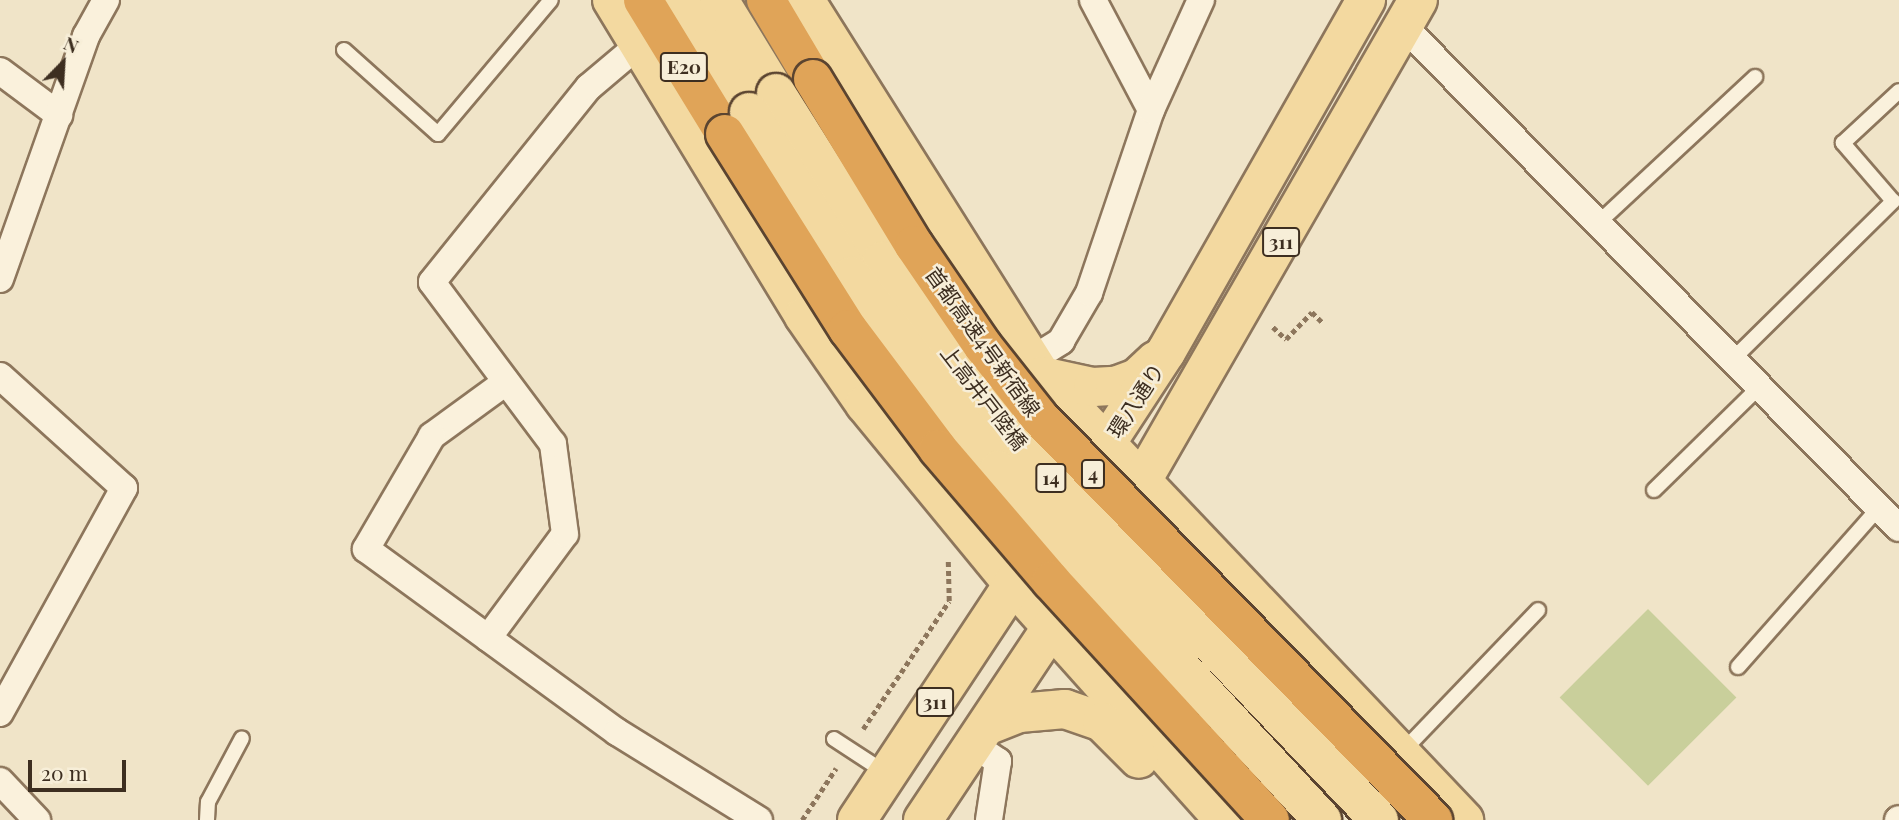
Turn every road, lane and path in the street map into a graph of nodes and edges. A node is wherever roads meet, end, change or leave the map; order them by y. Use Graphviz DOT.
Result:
graph roads {
  1 [pos="106,0"];
  2 [pos="551,0"];
  3 [pos="612,0"];
  4 [pos="643,0"];
  5 [pos="678,0"];
  6 [pos="719,0"];
  7 [pos="766,0"];
  8 [pos="805,0"];
  9 [pos="1093,0"];
  10 [pos="1202,0"];
  11 [pos="1366,0"];
  12 [pos="1411,14"];
  13 [pos="641,43"];
  14 [pos="344,50"];
  15 [pos="0,71"];
  16 [pos="1755,77"];
  17 [pos="1899,91"];
  18 [pos="1151,110"];
  19 [pos="750,113"];
  20 [pos="59,115"];
  21 [pos="942,219"];
  22 [pos="1597,224"];
  23 [pos="0,279"];
  24 [pos="804,316"];
  25 [pos="1322,322"];
  26 [pos="1273,327"];
  27 [pos="1166,352"];
  28 [pos="1731,361"];
  29 [pos="1036,368"];
  30 [pos="0,376"];
  31 [pos="506,382"];
  32 [pos="1758,388"];
  33 [pos="1105,445"];
  34 [pos="1142,483"];
  35 [pos="1654,490"];
  36 [pos="1878,509"];
  37 [pos="1899,528"];
  38 [pos="939,550"];
  39 [pos="1013,584"];
  40 [pos="1538,610"];
  41 [pos="1276,624"];
  42 [pos="1052,628"];
  43 [pos="488,638"];
  44 [pos="1738,667"];
  45 [pos="0,713"];
  46 [pos="981,735"];
  47 [pos="242,738"];
  48 [pos="834,739"];
  49 [pos="849,749"];
  50 [pos="1400,753"];
  51 [pos="1181,771"];
  52 [pos="887,774"];
  53 [pos="0,781"];
  54 [pos="37,820"];
  55 [pos="207,820"];
  56 [pos="759,820"];
  57 [pos="802,820"];
  58 [pos="857,820"];
  59 [pos="923,820"];
  60 [pos="989,820"];
  61 [pos="1223,820"];
  62 [pos="1270,820"];
  63 [pos="1322,820"];
  64 [pos="1379,820"];
  65 [pos="1433,820"];
  66 [pos="1464,820"];
  1 -- 20 [label="street"];
  2 -- 14 [label="lane"];
  3 -- 13 [label="main road"];
  4 -- 19 [label="highway, E20"];
  5 -- 19 [label="main road, 14"];
  6 -- 19 [label="main road, 14"];
  7 -- 65 [label="highway, 首都高速4号新宿線 / 4, bridge"];
  8 -- 21 [label="main road"];
  9 -- 18 [label="street"];
  10 -- 18 [label="street"];
  11 -- 27 [label="main road, 環八通り / 311"];
  12 -- 22 [label="street"];
  12 -- 34 [label="main road, 311"];
  13 -- 24 [label="main road"];
  13 -- 31 [label="street"];
  15 -- 20 [label="street"];
  16 -- 22 [label="lane"];
  17 -- 28 [label="lane"];
  18 -- 29 [label="street"];
  19 -- 62 [label="highway, bridge"];
  19 -- 63 [label="main road, 上高井戸陸橋 / 14, bridge"];
  19 -- 64 [label="main road, 上高井戸陸橋 / 14, bridge"];
  20 -- 23 [label="street"];
  21 -- 24 [label="main road"];
  21 -- 29 [label="main road"];
  22 -- 28 [label="street"];
  24 -- 39 [label="main road"];
  25 -- 26 [label="path"];
  27 -- 29 [label="main road"];
  27 -- 33 [label="main road, 環八通り / 311"];
  28 -- 32 [label="street"];
  29 -- 33 [label="main road"];
  30 -- 45 [label="street"];
  31 -- 43 [label="street"];
  31 -- 43 [label="street"];
  32 -- 35 [label="lane"];
  32 -- 36 [label="street"];
  33 -- 34 [label="main road"];
  33 -- 39 [label="main road, 環八通り / 311"];
  34 -- 41 [label="main road"];
  34 -- 42 [label="main road, 311"];
  36 -- 37 [label="street"];
  36 -- 44 [label="lane"];
  38 -- 49 [label="path"];
  39 -- 42 [label="main road"];
  39 -- 52 [label="main road, 環八通り / 311"];
  40 -- 50 [label="lane"];
  41 -- 50 [label="main road"];
  41 -- 51 [label="main road"];
  42 -- 46 [label="main road, 311"];
  42 -- 51 [label="main road"];
  43 -- 56 [label="street"];
  46 -- 59 [label="main road, 311"];
  46 -- 60 [label="street"];
  46 -- 61 [label="main road"];
  47 -- 55 [label="lane"];
  48 -- 49 [label="lane"];
  49 -- 52 [label="lane"];
  49 -- 57 [label="path"];
  50 -- 66 [label="main road"];
  51 -- 61 [label="main road"];
  52 -- 58 [label="main road, 環八通り / 311"];
  53 -- 54 [label="street"];
}
